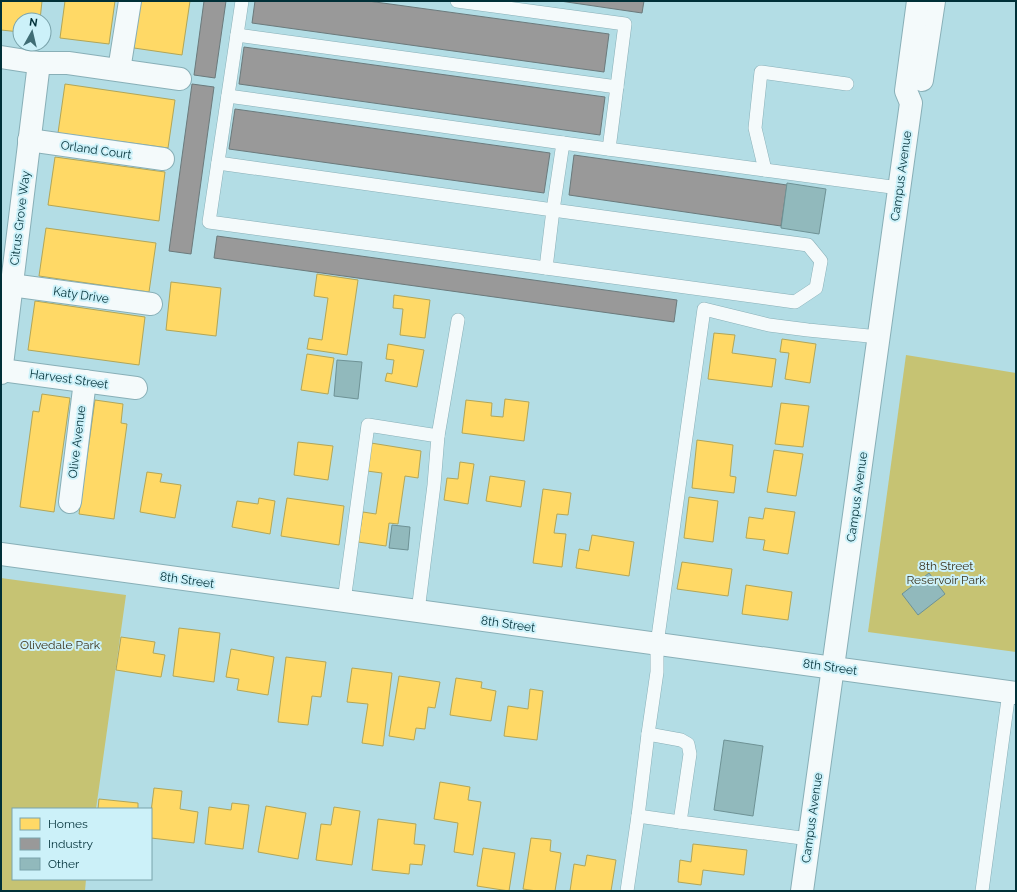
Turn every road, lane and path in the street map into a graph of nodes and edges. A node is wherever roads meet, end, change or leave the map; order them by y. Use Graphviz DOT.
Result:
graph roads {
  1 [pos="130,1"];
  2 [pos="242,1"];
  3 [pos="457,1"];
  4 [pos="918,1"];
  5 [pos="934,1"];
  6 [pos="236,35"];
  7 [pos="1,57"];
  8 [pos="39,63"];
  9 [pos="119,70"];
  10 [pos="180,79"];
  11 [pos="847,84"];
  12 [pos="617,87"];
  13 [pos="228,96"];
  14 [pos="911,103"];
  15 [pos="29,140"];
  16 [pos="563,143"];
  17 [pos="609,149"];
  18 [pos="163,159"];
  19 [pos="218,163"];
  20 [pos="765,170"];
  21 [pos="899,188"];
  22 [pos="553,210"];
  23 [pos="546,268"];
  24 [pos="11,285"];
  25 [pos="151,304"];
  26 [pos="458,320"];
  27 [pos="878,337"];
  28 [pos="1,371"];
  29 [pos="85,381"];
  30 [pos="136,388"];
  31 [pos="438,436"];
  32 [pos="70,502"];
  33 [pos="1,554"];
  34 [pos="344,601"];
  35 [pos="418,611"];
  36 [pos="657,644"];
  37 [pos="833,668"];
  38 [pos="1013,692"];
  39 [pos="648,734"];
  40 [pos="638,816"];
  41 [pos="680,822"];
  42 [pos="809,840"];
  43 [pos="627,891"];
  44 [pos="802,891"];
  45 [pos="982,891"];
  1 -- 9 [label="street"];
  2 -- 6 [label="lane"];
  3 -- 12 [label="lane"];
  4 -- 14 [label="street, Campus Avenue"];
  5 -- 14 [label="street, Campus Avenue"];
  6 -- 12 [label="lane"];
  6 -- 13 [label="lane"];
  7 -- 8 [label="street"];
  8 -- 9 [label="street"];
  8 -- 15 [label="street, Citrus Grove Way"];
  9 -- 10 [label="street"];
  11 -- 20 [label="lane"];
  12 -- 17 [label="lane"];
  13 -- 16 [label="lane"];
  13 -- 19 [label="lane"];
  14 -- 21 [label="street, Campus Avenue"];
  15 -- 18 [label="street, Orland Court"];
  15 -- 24 [label="street, Citrus Grove Way"];
  16 -- 17 [label="lane"];
  16 -- 22 [label="lane"];
  17 -- 20 [label="lane"];
  19 -- 22 [label="lane"];
  19 -- 23 [label="lane"];
  20 -- 21 [label="lane"];
  21 -- 27 [label="street, Campus Avenue"];
  22 -- 23 [label="lane"];
  22 -- 23 [label="lane"];
  24 -- 25 [label="street, Katy Drive"];
  24 -- 28 [label="street, Citrus Grove Way"];
  26 -- 31 [label="lane"];
  27 -- 36 [label="lane"];
  27 -- 37 [label="street, Campus Avenue"];
  28 -- 29 [label="street, Harvest Street"];
  29 -- 30 [label="street, Harvest Street"];
  29 -- 32 [label="street, Olive Avenue"];
  31 -- 34 [label="lane"];
  31 -- 35 [label="lane"];
  33 -- 34 [label="street, 8th Street"];
  34 -- 35 [label="street, 8th Street"];
  35 -- 36 [label="street, 8th Street"];
  36 -- 37 [label="street, 8th Street"];
  36 -- 39 [label="lane"];
  37 -- 38 [label="street, 8th Street"];
  37 -- 42 [label="street, Campus Avenue"];
  38 -- 45 [label="lane"];
  39 -- 40 [label="lane"];
  39 -- 41 [label="lane"];
  40 -- 41 [label="lane"];
  40 -- 43 [label="lane"];
  41 -- 42 [label="lane"];
  42 -- 44 [label="street, Campus Avenue"];
}
